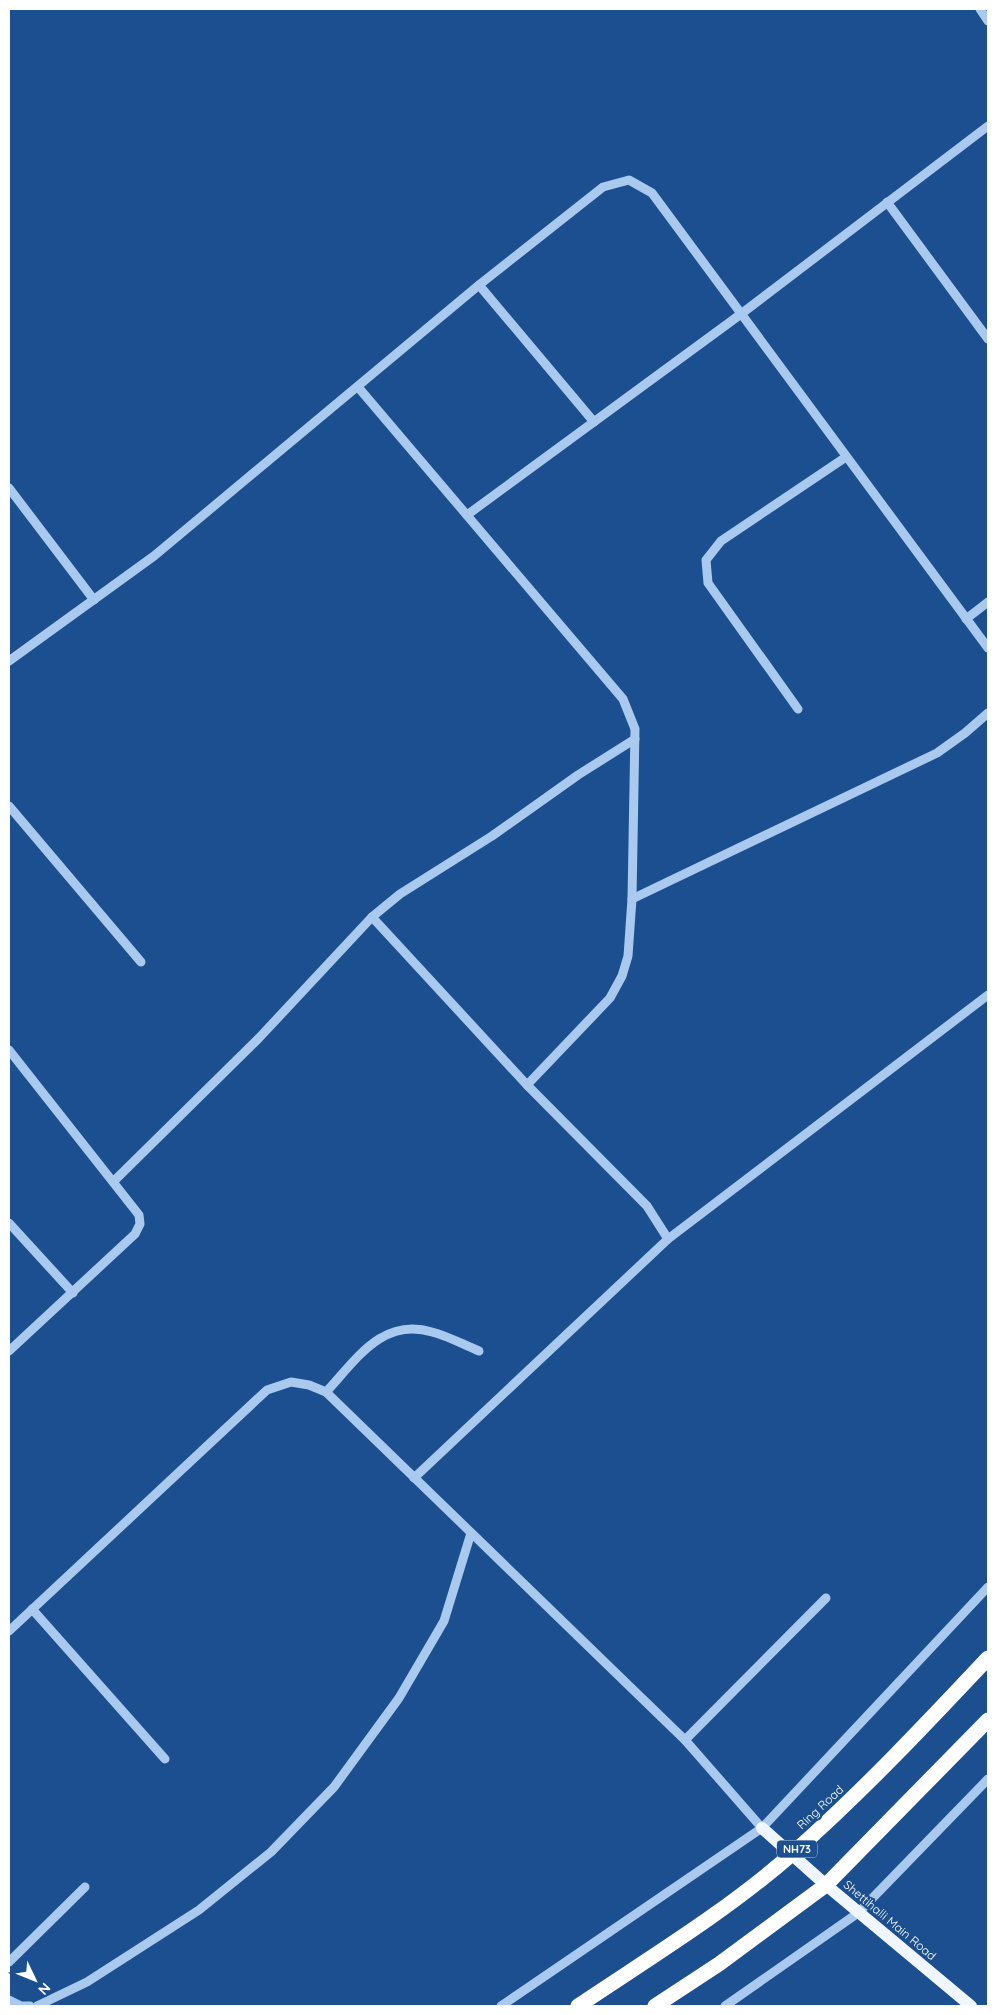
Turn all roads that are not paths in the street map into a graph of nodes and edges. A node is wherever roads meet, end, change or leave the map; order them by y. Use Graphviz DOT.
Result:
graph roads {
  1 [pos="980,9"];
  2 [pos="988,20"];
  3 [pos="988,126"];
  4 [pos="887,202"];
  5 [pos="479,285"];
  6 [pos="741,314"];
  7 [pos="988,339"];
  8 [pos="358,387"];
  9 [pos="594,422"];
  10 [pos="846,457"];
  11 [pos="9,488"];
  12 [pos="467,515"];
  13 [pos="94,600"];
  14 [pos="988,602"];
  15 [pos="966,619"];
  16 [pos="988,648"];
  17 [pos="9,661"];
  18 [pos="798,709"];
  19 [pos="988,713"];
  20 [pos="635,739"];
  21 [pos="9,806"];
  22 [pos="632,899"];
  23 [pos="372,917"];
  24 [pos="141,962"];
  25 [pos="988,994"];
  26 [pos="9,1050"];
  27 [pos="527,1085"];
  28 [pos="114,1181"];
  29 [pos="9,1223"];
  30 [pos="668,1239"];
  31 [pos="73,1293"];
  32 [pos="9,1351"];
  33 [pos="479,1351"];
  34 [pos="326,1392"];
  35 [pos="414,1478"];
  36 [pos="471,1532"];
  37 [pos="988,1587"];
  38 [pos="826,1598"];
  39 [pos="32,1609"];
  40 [pos="9,1631"];
  41 [pos="988,1658"];
  42 [pos="988,1720"];
  43 [pos="685,1740"];
  44 [pos="165,1759"];
  45 [pos="988,1779"];
  46 [pos="762,1828"];
  47 [pos="792,1854"];
  48 [pos="826,1885"];
  49 [pos="86,1887"];
  50 [pos="858,1913"];
  51 [pos="9,1962"];
  52 [pos="9,2000"];
  53 [pos="30,2006"];
  54 [pos="37,2006"];
  55 [pos="501,2006"];
  56 [pos="578,2006"];
  57 [pos="655,2006"];
  58 [pos="725,2006"];
  59 [pos="971,2006"];
  1 -- 2 [label="street"];
  3 -- 4 [label="street"];
  4 -- 6 [label="street"];
  4 -- 7 [label="street"];
  5 -- 6 [label="street"];
  5 -- 8 [label="street"];
  5 -- 9 [label="street"];
  6 -- 9 [label="street"];
  6 -- 10 [label="street"];
  8 -- 12 [label="street"];
  8 -- 13 [label="street"];
  9 -- 12 [label="street"];
  10 -- 15 [label="street"];
  10 -- 18 [label="street"];
  11 -- 13 [label="street"];
  12 -- 20 [label="street"];
  13 -- 17 [label="street"];
  14 -- 15 [label="street"];
  15 -- 16 [label="street"];
  19 -- 22 [label="street"];
  20 -- 22 [label="street"];
  20 -- 23 [label="street"];
  21 -- 24 [label="street"];
  22 -- 27 [label="street"];
  23 -- 27 [label="street"];
  23 -- 28 [label="street"];
  25 -- 30 [label="street"];
  26 -- 28 [label="street"];
  27 -- 30 [label="street"];
  28 -- 31 [label="street"];
  29 -- 31 [label="street"];
  30 -- 35 [label="street"];
  31 -- 32 [label="street"];
  33 -- 34 [label="street"];
  34 -- 35 [label="street"];
  34 -- 39 [label="street"];
  35 -- 36 [label="street"];
  36 -- 43 [label="street"];
  36 -- 54 [label="street"];
  37 -- 46 [label="street"];
  38 -- 43 [label="street"];
  39 -- 40 [label="street"];
  39 -- 44 [label="street"];
  41 -- 47 [label="highway, Ring Road / NH73"];
  42 -- 48 [label="highway"];
  43 -- 46 [label="street"];
  45 -- 50 [label="street"];
  46 -- 47 [label="main road, Shettihalli Main Road"];
  46 -- 55 [label="street"];
  47 -- 48 [label="main road, Shettihalli Main Road"];
  47 -- 56 [label="highway, Ring Road / NH73"];
  48 -- 50 [label="main road, Shettihalli Main Road"];
  48 -- 57 [label="highway"];
  49 -- 51 [label="street"];
  50 -- 58 [label="street"];
  50 -- 59 [label="main road, Shettihalli Main Road"];
  52 -- 53 [label="street"];
}
